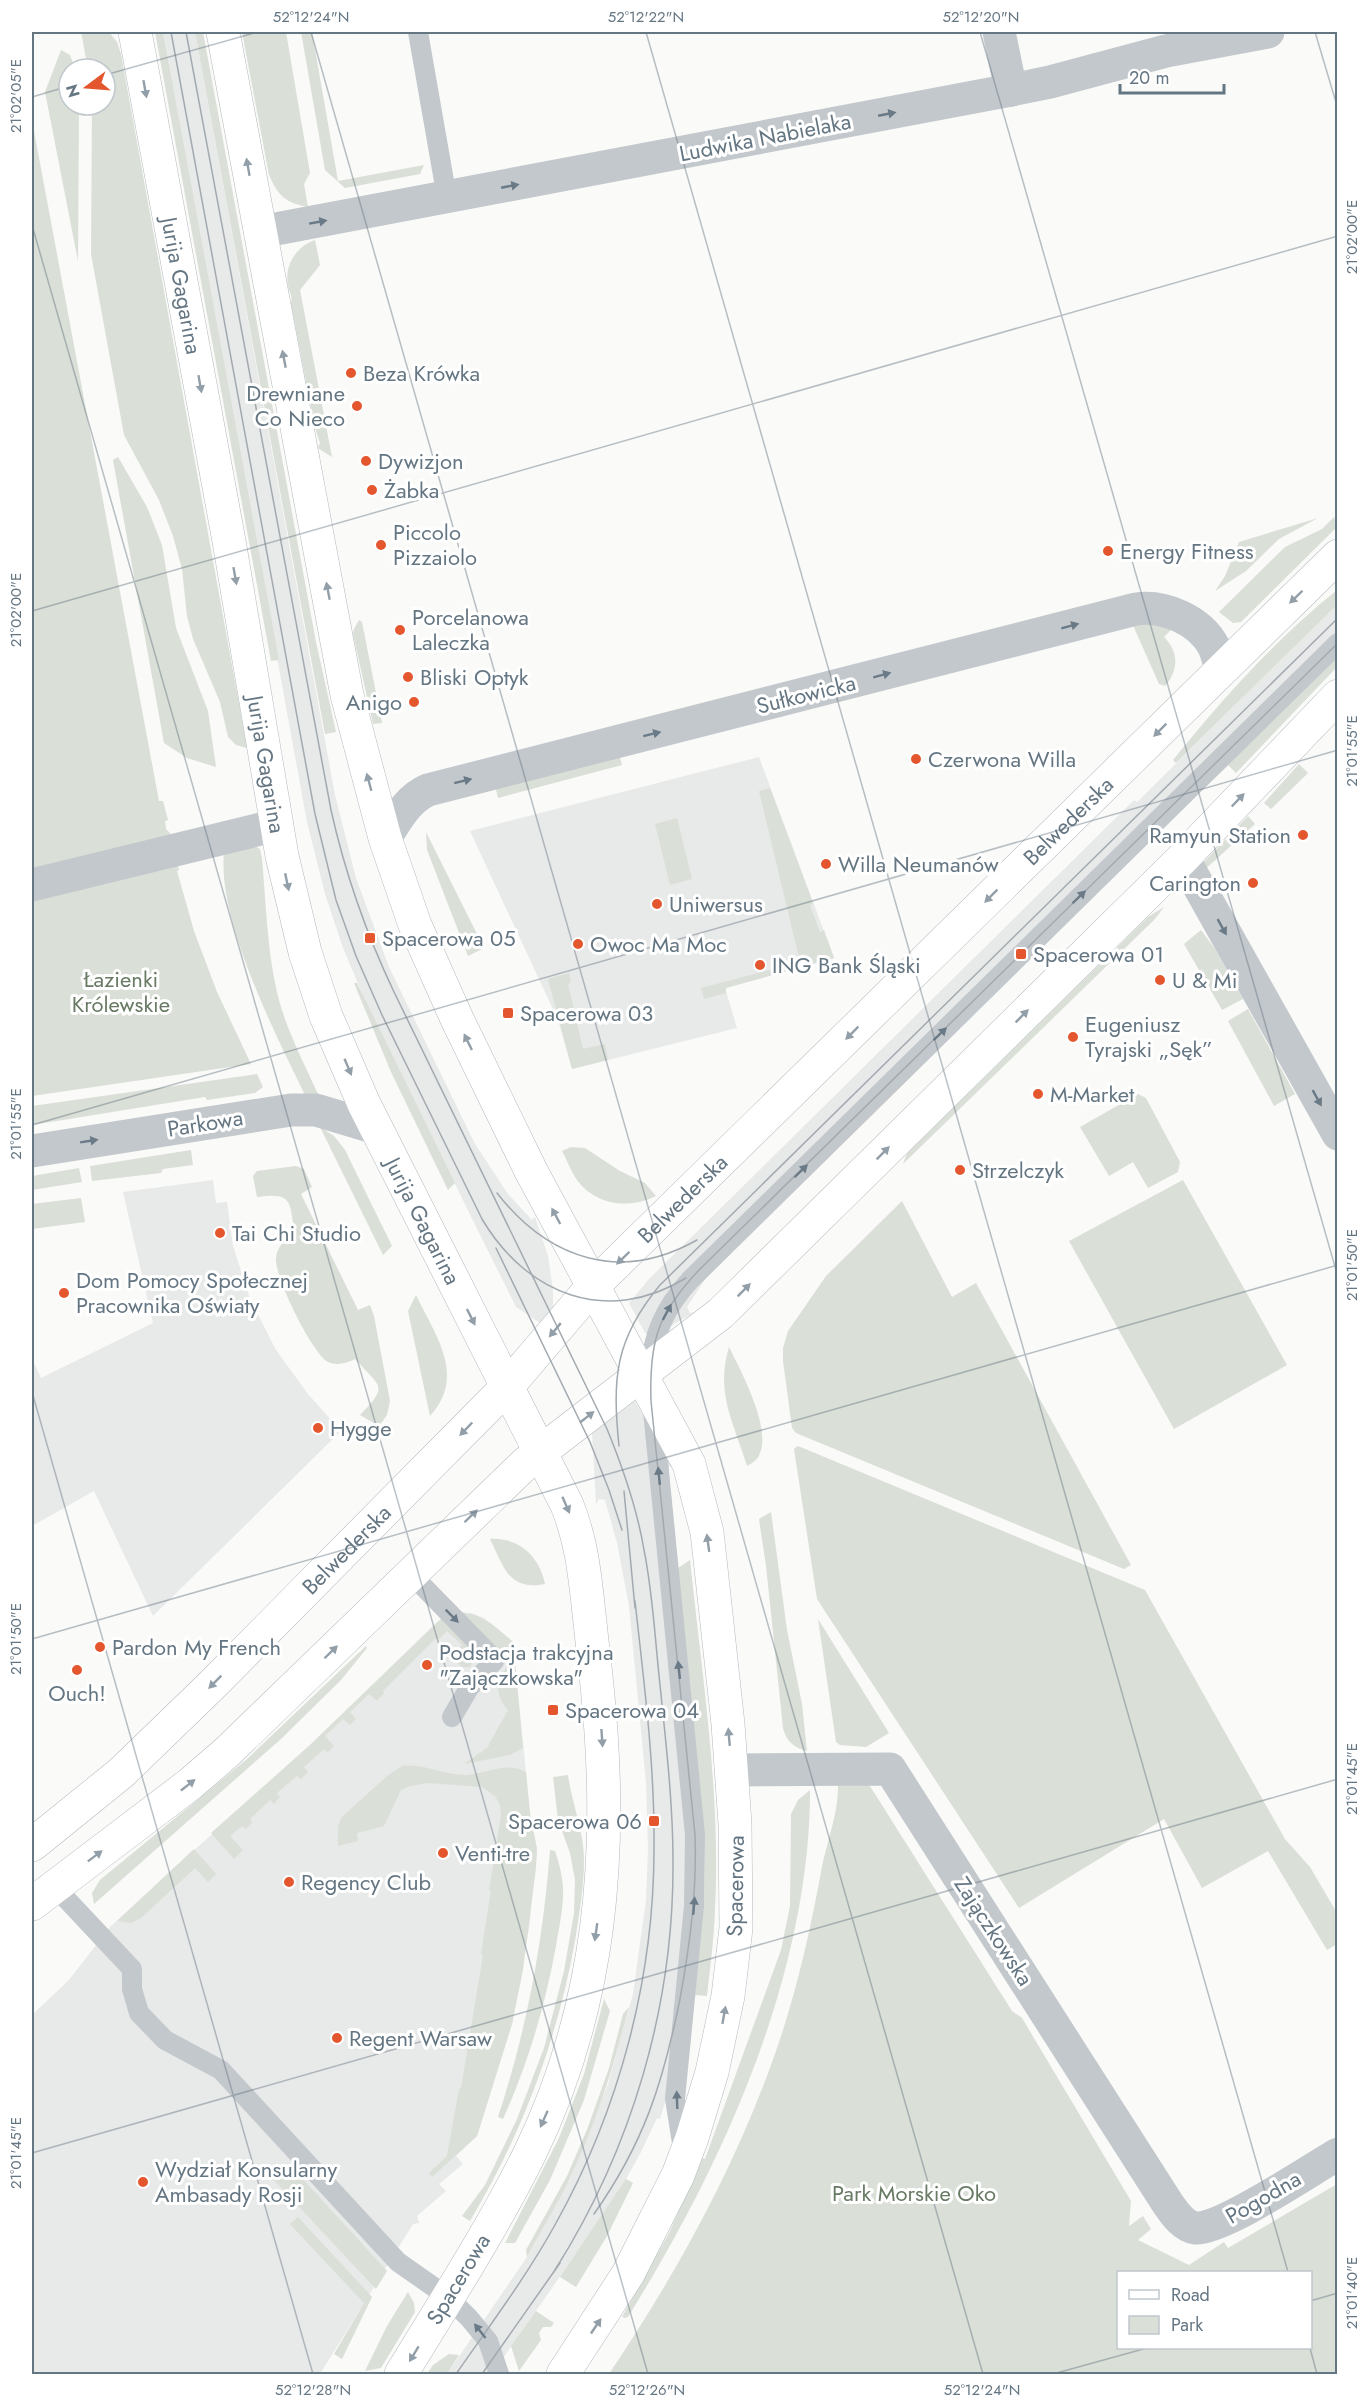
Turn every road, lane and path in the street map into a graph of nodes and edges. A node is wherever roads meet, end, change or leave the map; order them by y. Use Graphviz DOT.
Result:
graph roads {
  1 [pos="135,32"];
  2 [pos="223,32"];
  3 [pos="418,32"];
  4 [pos="999,32"];
  5 [pos="1268,32"];
  6 [pos="1011,90"];
  7 [pos="447,198"];
  8 [pos="260,232"];
  9 [pos="1338,556"];
  10 [pos="1338,643"];
  11 [pos="1221,670"];
  12 [pos="1338,696"];
  13 [pos="276,825"];
  14 [pos="385,838"];
  15 [pos="1183,858"];
  16 [pos="32,885"];
  17 [pos="376,1128"];
  18 [pos="1338,1134"];
  19 [pos="32,1151"];
  20 [pos="593,1286"];
  21 [pos="648,1379"];
  22 [pos="507,1387"];
  23 [pos="540,1452"];
  24 [pos="411,1574"];
  25 [pos="452,1717"];
  26 [pos="732,1770"];
  27 [pos="32,1845"];
  28 [pos="43,1895"];
  29 [pos="1338,2154"];
  30 [pos="684,2158"];
  31 [pos="1185,2224"];
  32 [pos="448,2297"];
  33 [pos="401,2374"];
  34 [pos="499,2374"];
  35 [pos="563,2374"];
  1 -- 13 [label="main road, Jurija Gagarina, one-way"];
  8 -- 2 [label="main road, one-way"];
  3 -- 7 [label="lane"];
  4 -- 6 [label="street"];
  5 -- 6 [label="street, Ludwika Nabielaka"];
  7 -- 6 [label="street, Ludwika Nabielaka, one-way"];
  8 -- 7 [label="street, Ludwika Nabielaka, one-way"];
  14 -- 8 [label="main road, one-way"];
  9 -- 11 [label="main road, Belwederska, one-way"];
  21 -- 10 [label="lane, one-way"];
  14 -- 11 [label="street, Sułkowicka, one-way"];
  11 -- 20 [label="main road, Belwederska, one-way"];
  15 -- 12 [label="main road, one-way"];
  13 -- 16 [label="street"];
  13 -- 17 [label="main road, Jurija Gagarina, one-way"];
  20 -- 14 [label="main road, one-way"];
  15 -- 18 [label="street, one-way"];
  21 -- 15 [label="main road, one-way"];
  19 -- 17 [label="street, Parkowa, one-way"];
  17 -- 22 [label="main road, Jurija Gagarina, one-way"];
  20 -- 21 [label="main road"];
  20 -- 22 [label="main road, Belwederska, one-way"];
  23 -- 21 [label="main road, one-way"];
  26 -- 21 [label="main road, Spacerowa, one-way"];
  30 -- 21 [label="lane, one-way"];
  22 -- 23 [label="main road, Jurija Gagarina"];
  22 -- 27 [label="main road, Belwederska, one-way"];
  24 -- 23 [label="main road, one-way"];
  23 -- 32 [label="main road, Spacerowa, one-way"];
  24 -- 25 [label="lane, one-way"];
  28 -- 24 [label="main road, one-way"];
  30 -- 26 [label="main road, Spacerowa, one-way"];
  26 -- 31 [label="street, Zajączkowska"];
  28 -- 32 [label="lane"];
  29 -- 31 [label="street, Pogodna"];
  35 -- 30 [label="main road, Spacerowa, one-way"];
  32 -- 33 [label="main road, Spacerowa, one-way"];
  34 -- 32 [label="lane, one-way"];
}
